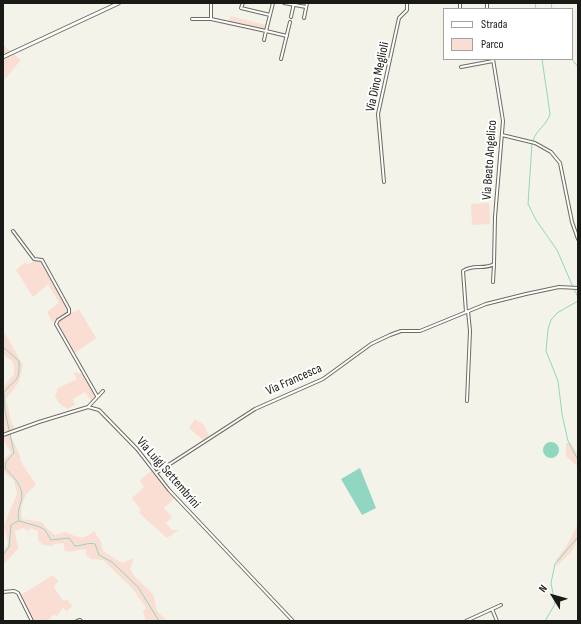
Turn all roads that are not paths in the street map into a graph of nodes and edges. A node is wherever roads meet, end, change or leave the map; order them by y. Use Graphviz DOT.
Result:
graph roads {
  1 [pos="117,3"];
  2 [pos="211,3"];
  3 [pos="243,3"];
  4 [pos="273,3"];
  5 [pos="284,3"];
  6 [pos="308,3"];
  7 [pos="407,3"];
  8 [pos="294,4"];
  9 [pos="306,8"];
  10 [pos="270,15"];
  11 [pos="291,17"];
  12 [pos="304,18"];
  13 [pos="192,19"];
  14 [pos="211,19"];
  15 [pos="290,22"];
  16 [pos="266,31"];
  17 [pos="287,36"];
  18 [pos="264,40"];
  19 [pos="3,58"];
  20 [pos="282,59"];
  21 [pos="493,60"];
  22 [pos="461,66"];
  23 [pos="502,135"];
  24 [pos="384,182"];
  25 [pos="13,231"];
  26 [pos="578,239"];
  27 [pos="494,264"];
  28 [pos="493,282"];
  29 [pos="578,288"];
  30 [pos="467,311"];
  31 [pos="103,392"];
  32 [pos="97,396"];
  33 [pos="467,401"];
  34 [pos="88,407"];
  35 [pos="4,435"];
  36 [pos="156,473"];
  37 [pos="3,592"];
  38 [pos="501,605"];
  39 [pos="492,609"];
  40 [pos="32,621"];
  41 [pos="77,621"];
  42 [pos="81,621"];
  43 [pos="293,621"];
  44 [pos="466,621"];
  45 [pos="497,621"];
  1 -- 19 [label="street"];
  2 -- 14 [label="street"];
  3 -- 10 [label="street"];
  4 -- 10 [label="street"];
  5 -- 8 [label="street"];
  6 -- 9 [label="street"];
  7 -- 24 [label="street, Via Dino Meglioli"];
  8 -- 9 [label="street"];
  8 -- 11 [label="street"];
  9 -- 12 [label="street"];
  10 -- 16 [label="street"];
  13 -- 14 [label="street"];
  14 -- 16 [label="street"];
  15 -- 17 [label="street"];
  16 -- 17 [label="street"];
  16 -- 18 [label="street"];
  17 -- 20 [label="street"];
  21 -- 22 [label="street"];
  21 -- 23 [label="street, Via Beato Angelico"];
  23 -- 26 [label="street"];
  23 -- 27 [label="street, Via Beato Angelico"];
  25 -- 32 [label="street"];
  27 -- 28 [label="street, Via Beato Angelico"];
  27 -- 30 [label="street"];
  29 -- 30 [label="street, Via Francesca"];
  30 -- 33 [label="street"];
  30 -- 36 [label="street, Via Francesca"];
  31 -- 32 [label="street"];
  32 -- 34 [label="street"];
  34 -- 35 [label="street"];
  34 -- 36 [label="street, Via Luigi Settembrini"];
  36 -- 43 [label="street, Via Luigi Settembrini"];
  37 -- 40 [label="street"];
  38 -- 39 [label="street"];
  39 -- 44 [label="street"];
  39 -- 45 [label="street"];
  41 -- 42 [label="street"];
}
